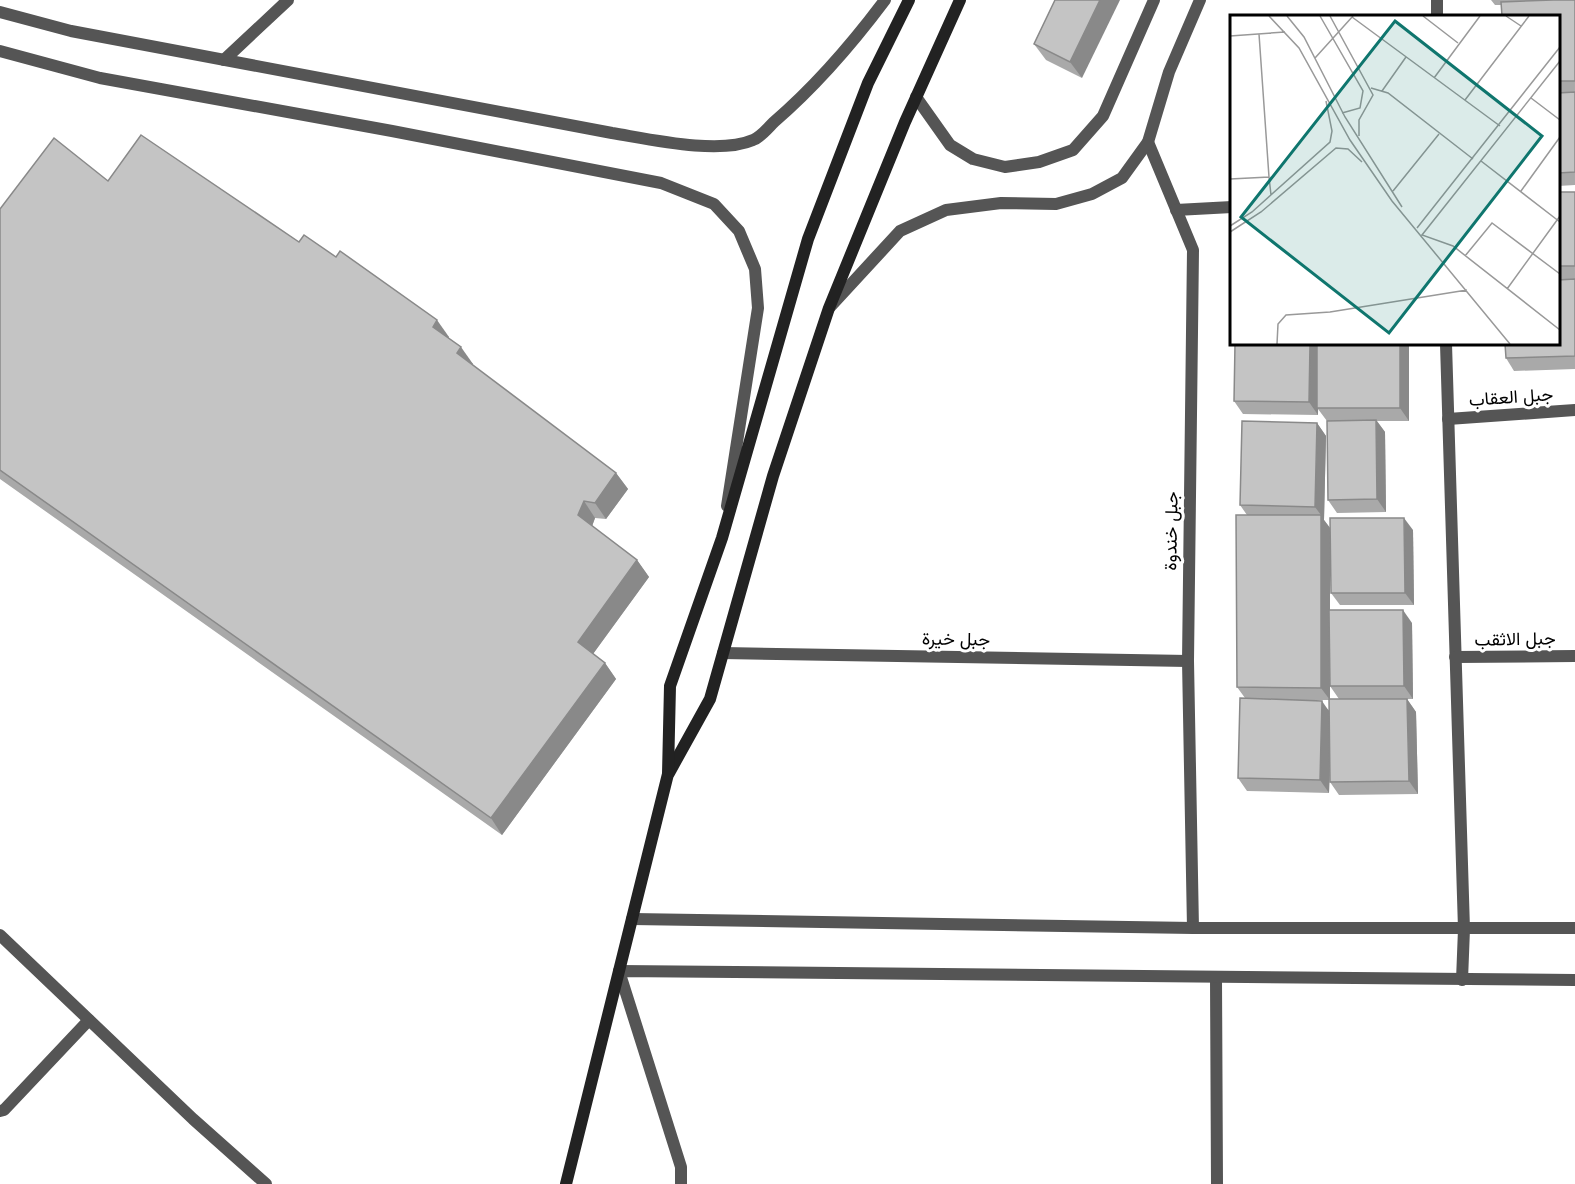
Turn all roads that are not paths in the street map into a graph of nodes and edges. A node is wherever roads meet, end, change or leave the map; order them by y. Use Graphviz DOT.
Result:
graph roads {
  1 [pos="288,0"];
  2 [pos="885,0"];
  3 [pos="909,0"];
  4 [pos="960,0"];
  5 [pos="1154,0"];
  6 [pos="1200,0"];
  7 [pos="0,12"];
  8 [pos="0,51"];
  9 [pos="224,60"];
  10 [pos="916,96"];
  11 [pos="1148,142"];
  12 [pos="1230,207"];
  13 [pos="1176,210"];
  14 [pos="829,308"];
  15 [pos="1446,345"];
  16 [pos="1575,410"];
  17 [pos="1449,419"];
  18 [pos="722,538"];
  19 [pos="723,653"];
  20 [pos="1575,656"];
  21 [pos="1455,657"];
  22 [pos="1188,661"];
  23 [pos="668,774"];
  24 [pos="632,919"];
  25 [pos="1193,928"];
  26 [pos="1575,928"];
  27 [pos="1464,929"];
  28 [pos="0,934"];
  29 [pos="619,971"];
  30 [pos="1216,978"];
  31 [pos="1462,980"];
  32 [pos="1575,980"];
  33 [pos="89,1020"];
  34 [pos="0,1111"];
  35 [pos="266,1184"];
  36 [pos="566,1184"];
  37 [pos="681,1184"];
  38 [pos="1217,1184"];
  1 -- 9 [label="street"];
  2 -- 9 [label="street"];
  3 -- 18 [label="main road"];
  4 -- 10 [label="main road"];
  5 -- 10 [label="street"];
  6 -- 11 [label="street"];
  7 -- 9 [label="street"];
  8 -- 18 [label="street"];
  10 -- 14 [label="main road"];
  11 -- 13 [label="street, جبل خندوة"];
  11 -- 14 [label="street"];
  12 -- 13 [label="street"];
  13 -- 22 [label="street, جبل خندوة"];
  14 -- 19 [label="main road"];
  15 -- 17 [label="street"];
  16 -- 17 [label="street, جبل العقاب"];
  17 -- 21 [label="street"];
  18 -- 23 [label="main road"];
  19 -- 22 [label="street, جبل خيرة"];
  19 -- 23 [label="main road"];
  20 -- 21 [label="street, جبل الاثقب"];
  21 -- 27 [label="street"];
  22 -- 25 [label="street, جبل خندوة"];
  23 -- 24 [label="main road"];
  24 -- 25 [label="street"];
  24 -- 29 [label="main road"];
  25 -- 27 [label="street"];
  26 -- 27 [label="street"];
  27 -- 31 [label="street"];
  28 -- 33 [label="street"];
  29 -- 30 [label="street"];
  29 -- 36 [label="main road"];
  29 -- 37 [label="street"];
  30 -- 31 [label="street"];
  30 -- 38 [label="street"];
  31 -- 32 [label="street"];
  33 -- 34 [label="street"];
  33 -- 35 [label="street"];
}
